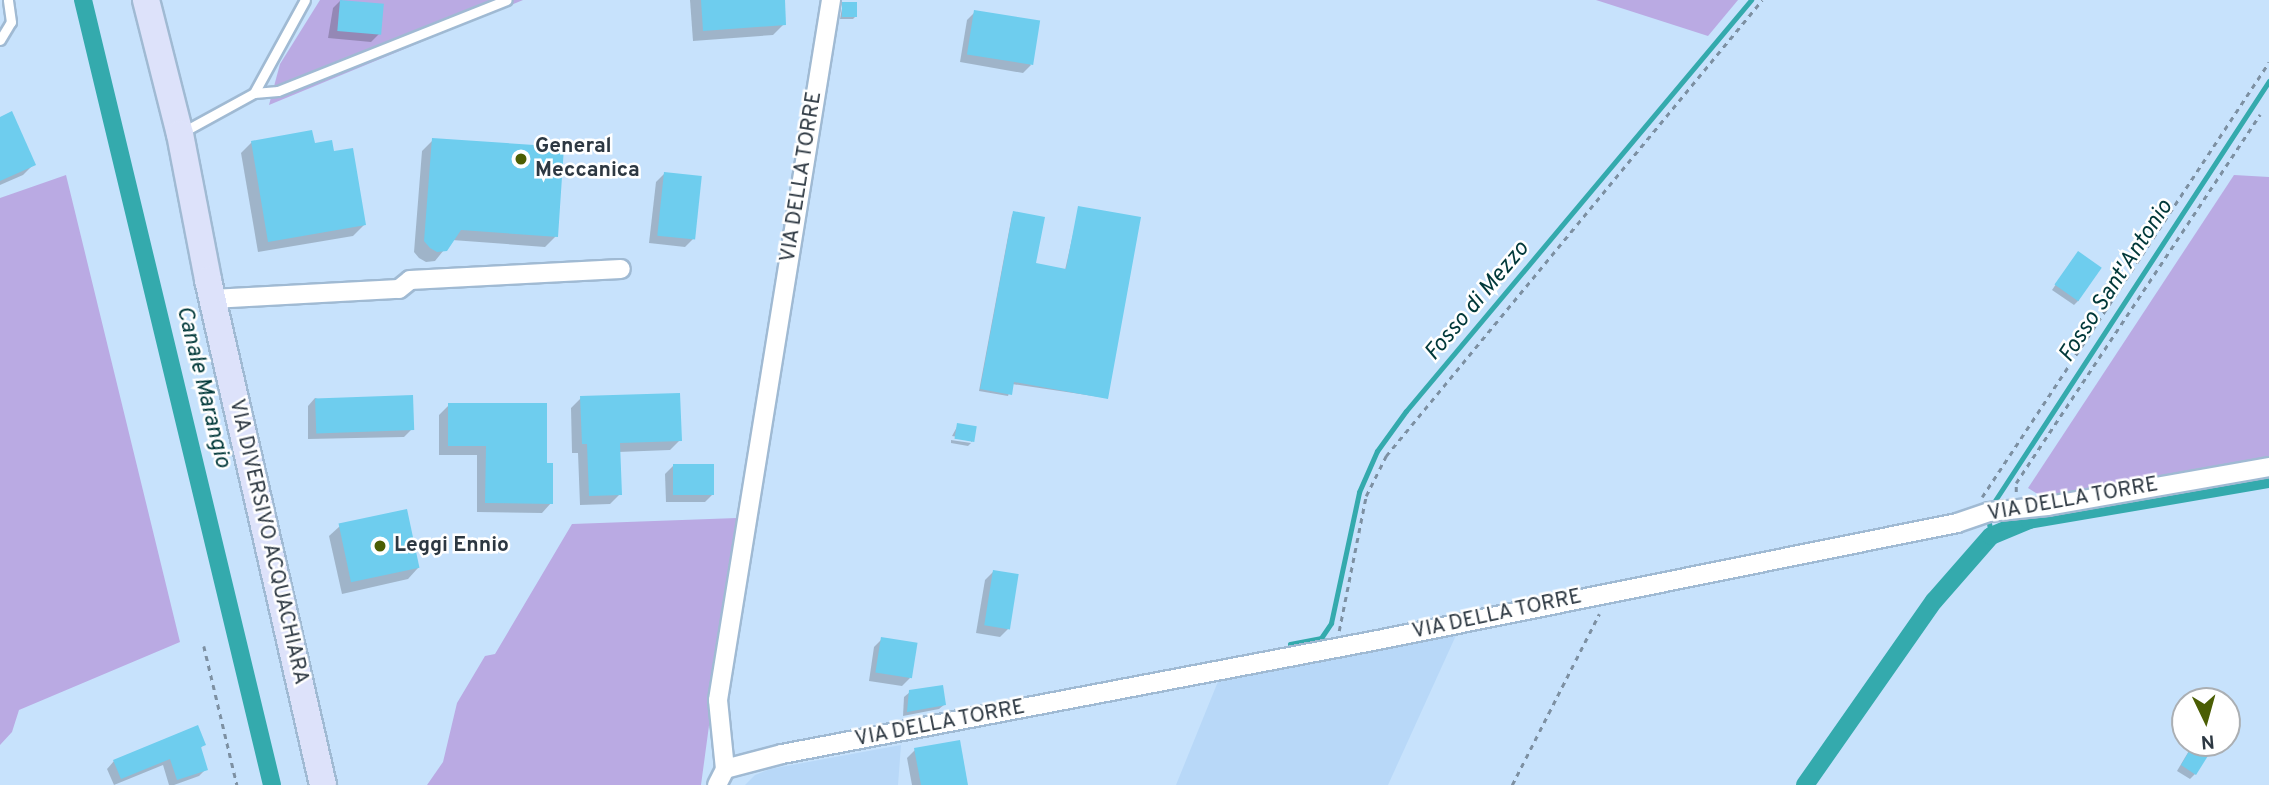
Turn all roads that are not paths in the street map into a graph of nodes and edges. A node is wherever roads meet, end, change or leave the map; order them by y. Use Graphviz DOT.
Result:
graph roads {
  1 [pos="8,0"];
  2 [pos="146,0"];
  3 [pos="305,0"];
  4 [pos="507,0"];
  5 [pos="831,0"];
  6 [pos="155,13"];
  7 [pos="0,40"];
  8 [pos="254,93"];
  9 [pos="180,134"];
  10 [pos="621,269"];
  11 [pos="212,299"];
  12 [pos="2269,467"];
  13 [pos="721,777"];
  14 [pos="323,785"];
  1 -- 7 [label="lane"];
  2 -- 6 [label="main road, VIA DIVERSIVO ACQUACHIARA"];
  3 -- 8 [label="lane"];
  4 -- 8 [label="lane"];
  5 -- 13 [label="street, VIA DELLA TORRE"];
  6 -- 9 [label="main road, VIA DIVERSIVO ACQUACHIARA"];
  8 -- 9 [label="lane"];
  9 -- 11 [label="main road, VIA DIVERSIVO ACQUACHIARA"];
  10 -- 11 [label="street"];
  11 -- 14 [label="main road, VIA DIVERSIVO ACQUACHIARA"];
  12 -- 13 [label="street, VIA DELLA TORRE"];
}
